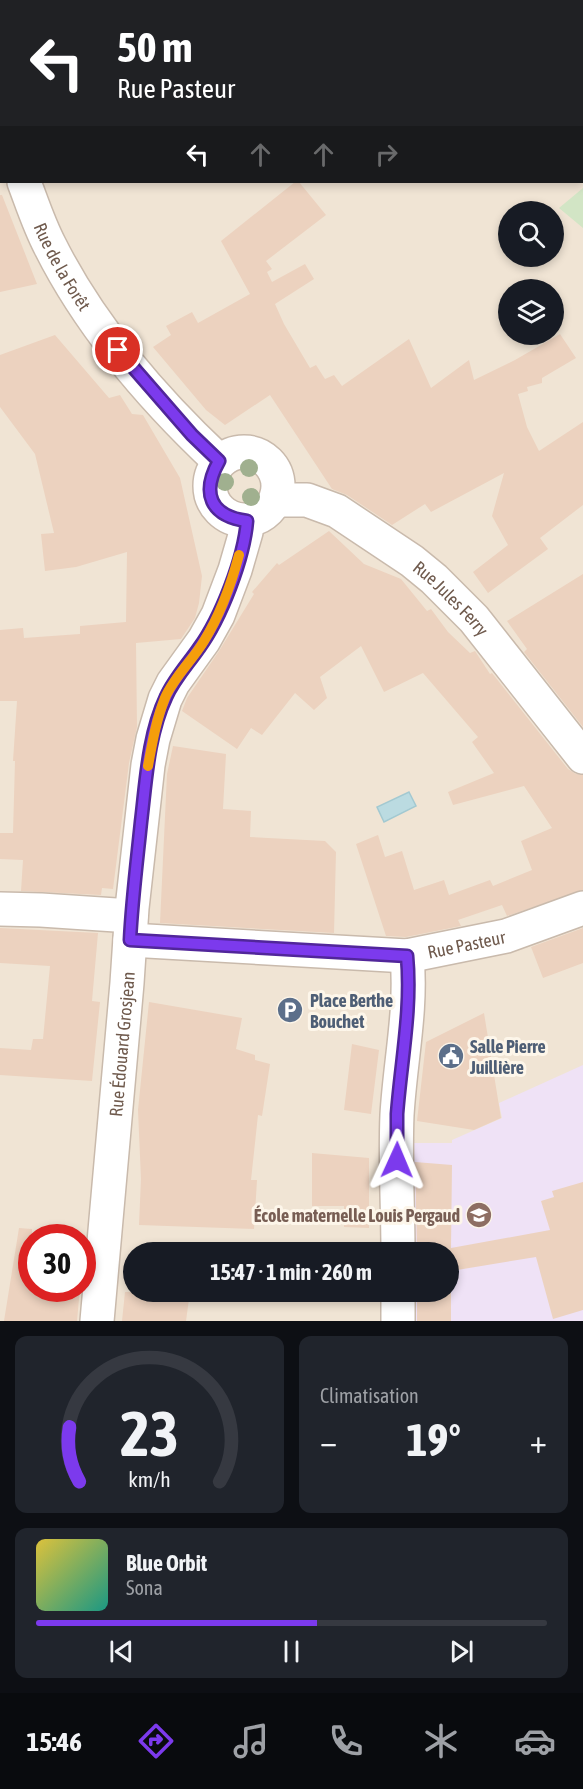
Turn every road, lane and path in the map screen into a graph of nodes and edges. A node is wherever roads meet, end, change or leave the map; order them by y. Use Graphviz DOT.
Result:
graph roads {
  1 [pos="24,183"];
  2 [pos="219,461"];
  3 [pos="276,500"];
  4 [pos="247,521"];
  5 [pos="583,757"];
  6 [pos="583,908"];
  7 [pos="0,909"];
  8 [pos="130,928"];
  9 [pos="407,956"];
  10 [pos="398,1242"];
  11 [pos="398,1302"];
  12 [pos="97,1321"];
  13 [pos="398,1321"];
  1 -- 2 [label="street, Rue de la Forêt"];
  2 -- 3 [label="street"];
  2 -- 4 [label="street"];
  3 -- 4 [label="street"];
  3 -- 5 [label="street, Rue Jules Ferry"];
  4 -- 8 [label="street, Rue Édouard Grosjean"];
  6 -- 9 [label="street, Rue Pasteur"];
  7 -- 8 [label="street, Rue Pasteur"];
  8 -- 9 [label="street, Rue Pasteur"];
  8 -- 12 [label="street, Rue Édouard Grosjean"];
  9 -- 10 [label="street"];
  11 -- 13 [label="street"];
}
